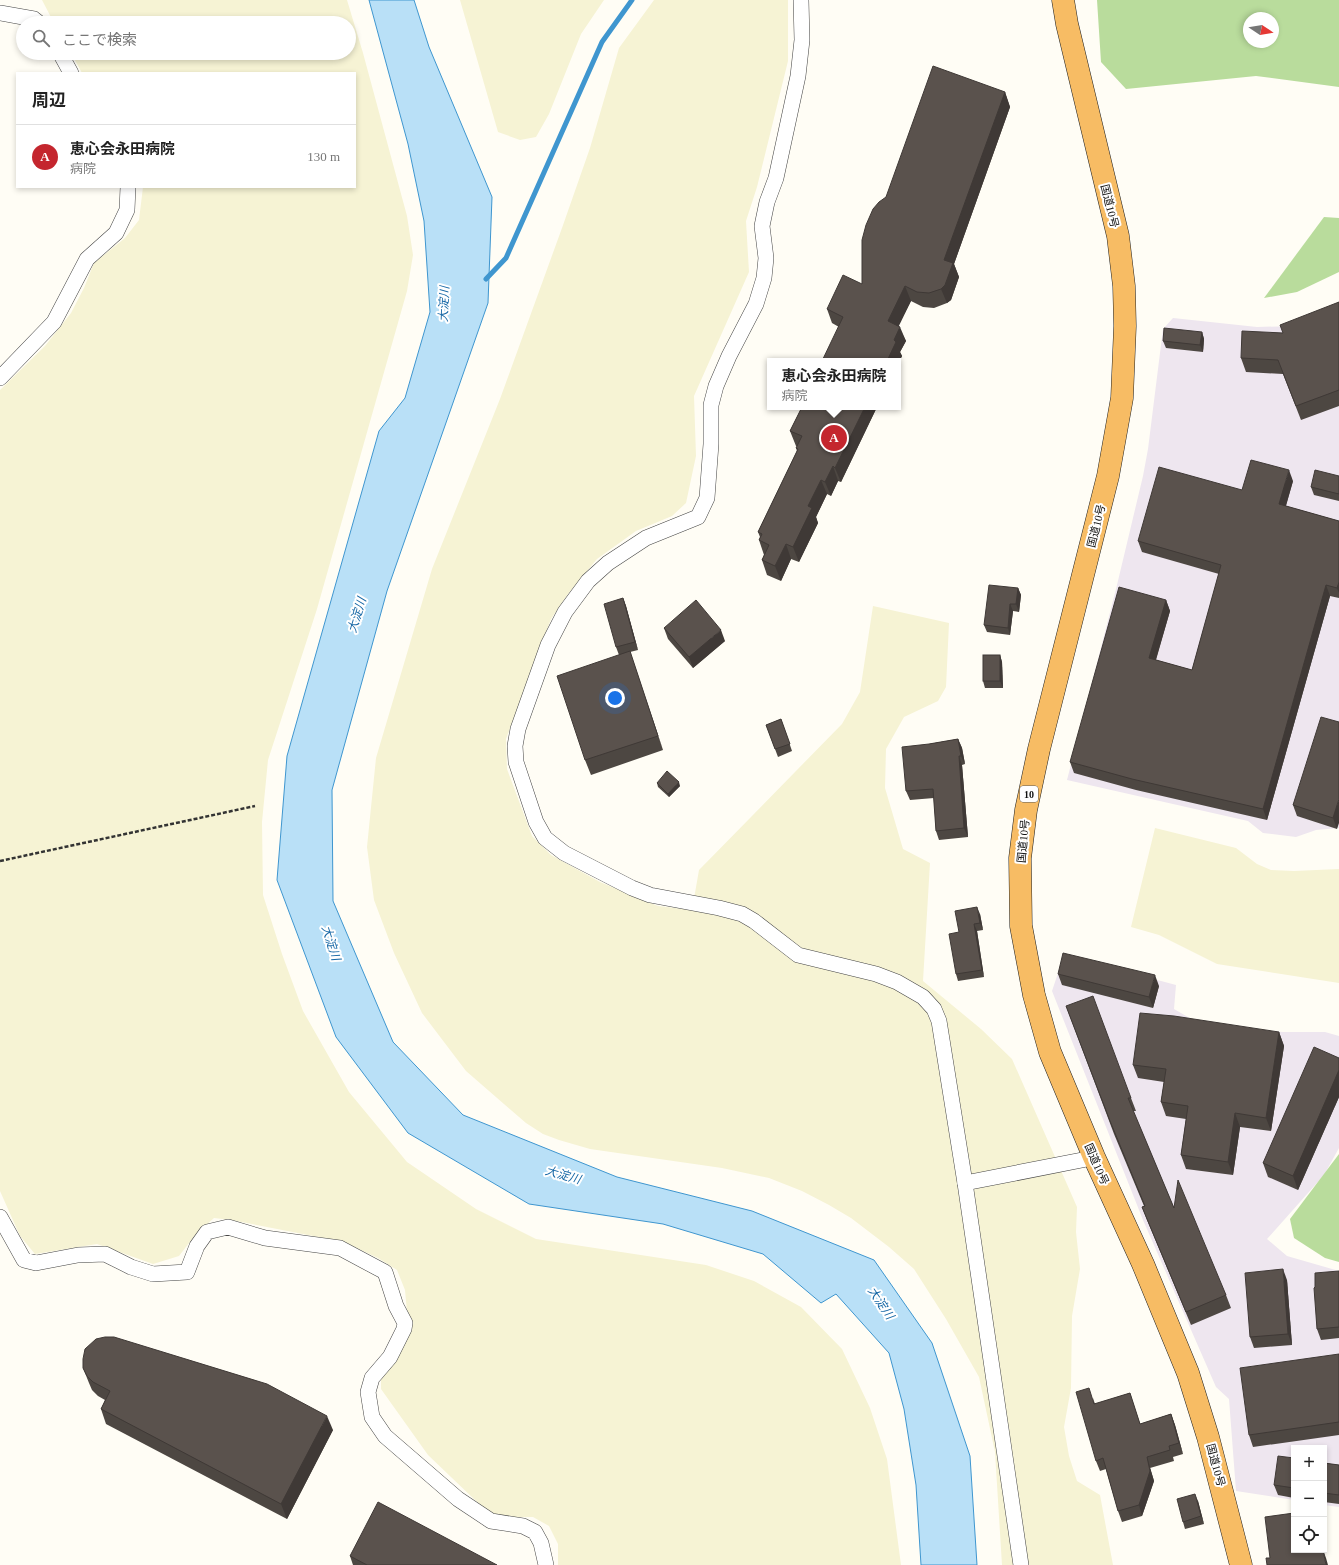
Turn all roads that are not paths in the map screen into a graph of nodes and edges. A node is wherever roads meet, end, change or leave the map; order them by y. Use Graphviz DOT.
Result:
graph roads {
  1 [pos="801,0"];
  2 [pos="1063,0"];
  3 [pos="0,13"];
  4 [pos="17,16"];
  5 [pos="64,60"];
  6 [pos="70,72"];
  7 [pos="128,188"];
  8 [pos="0,378"];
  9 [pos="1094,1157"];
  10 [pos="965,1183"];
  11 [pos="0,1217"];
  12 [pos="546,1565"];
  13 [pos="1021,1565"];
  14 [pos="1241,1565"];
  1 -- 10 [label="street"];
  2 -- 9 [label="highway, 国道10号 / 10"];
  3 -- 4 [label="street"];
  5 -- 6 [label="street"];
  7 -- 8 [label="street"];
  9 -- 10 [label="street"];
  9 -- 14 [label="highway, 国道10号 / 10"];
  10 -- 13 [label="street"];
  11 -- 12 [label="street"];
}
